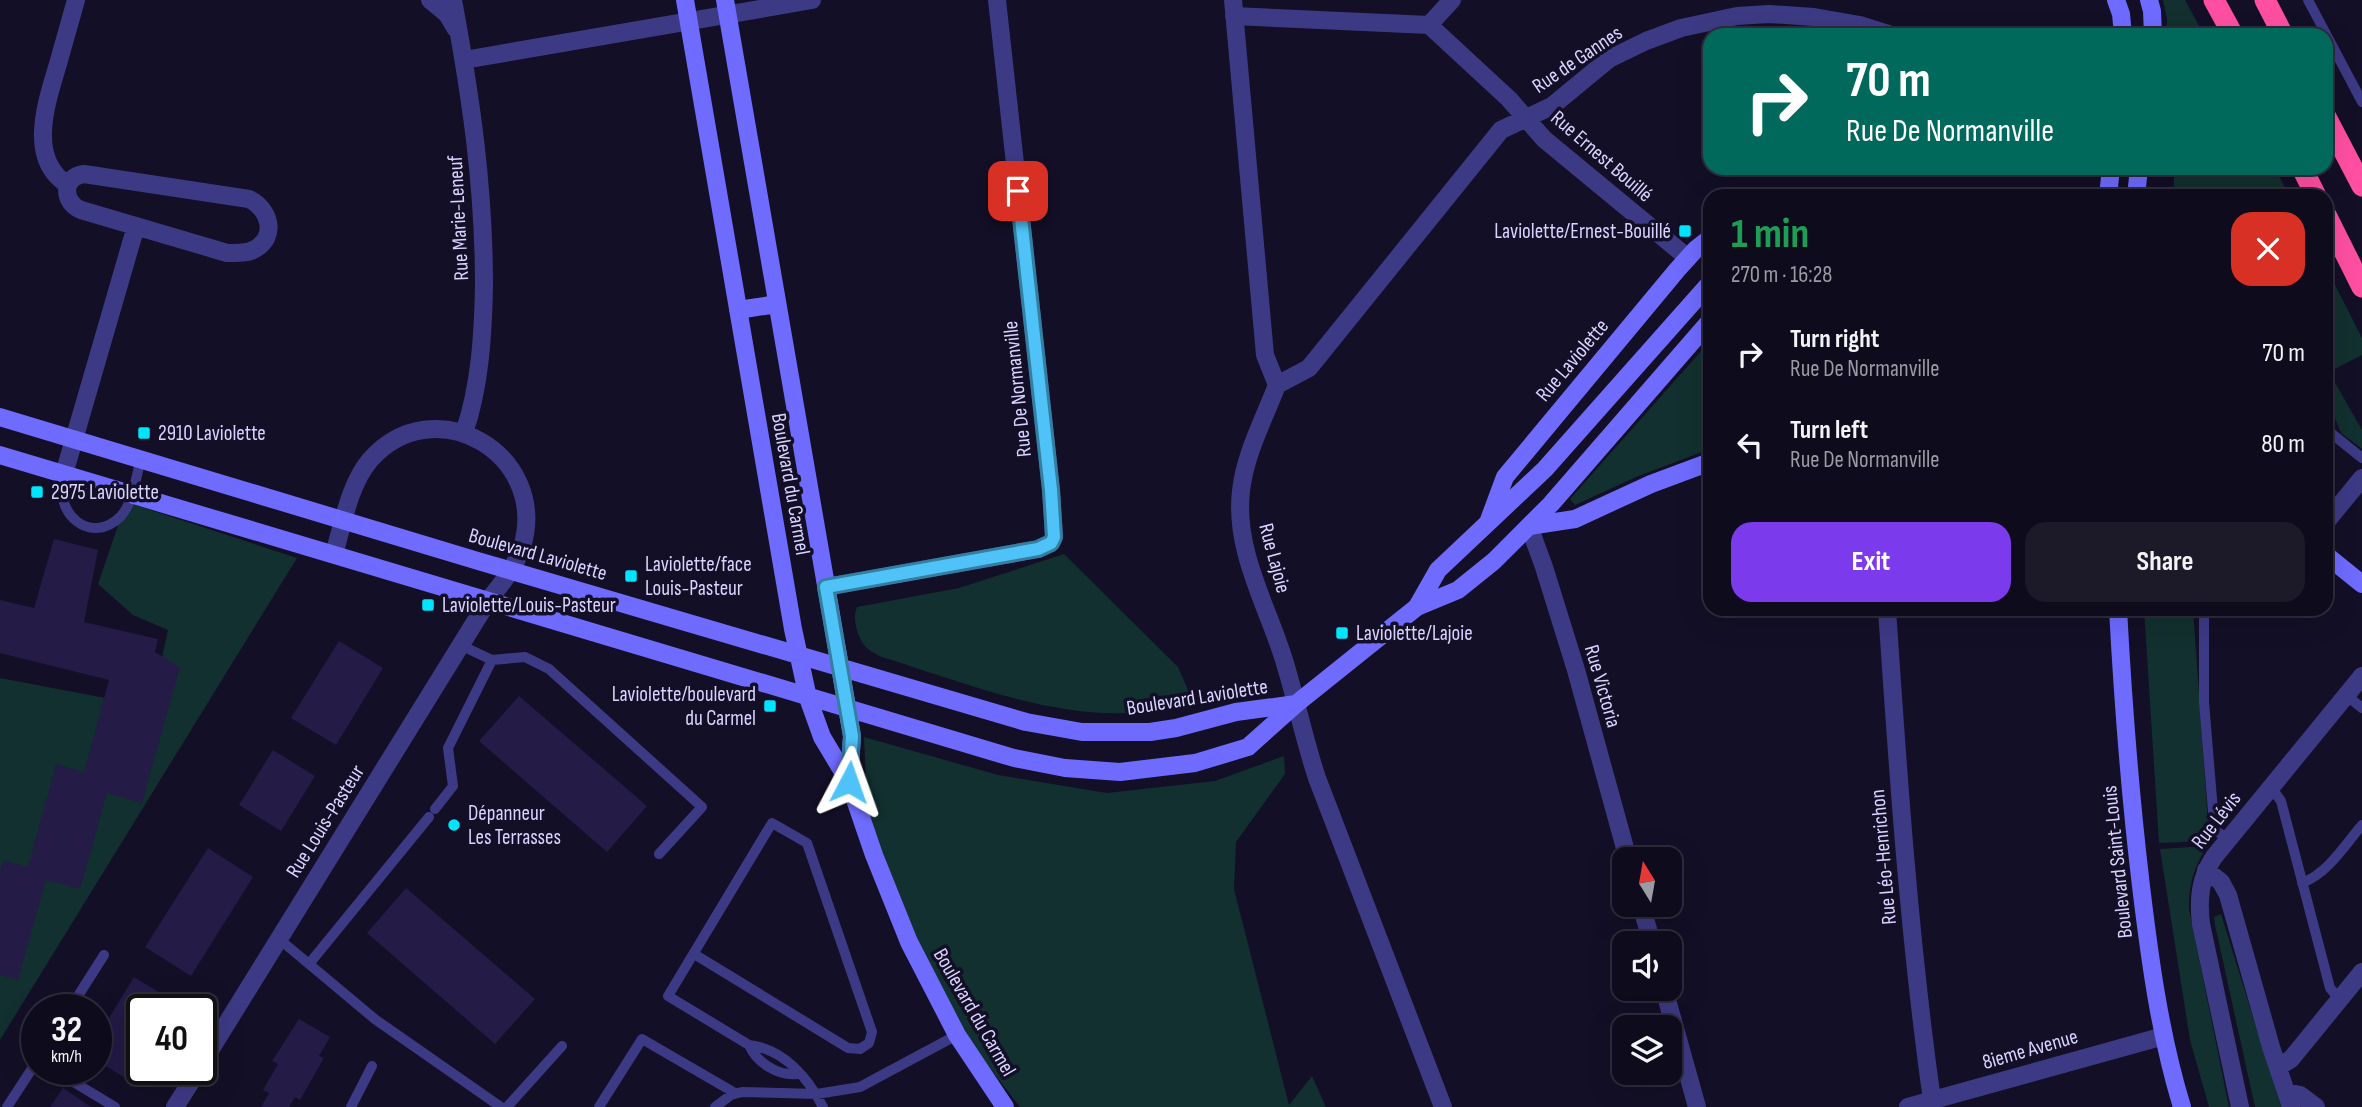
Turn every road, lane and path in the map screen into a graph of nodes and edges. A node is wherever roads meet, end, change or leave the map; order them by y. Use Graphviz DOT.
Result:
graph roads {
  1 [pos="76,0"];
  2 [pos="430,0"];
  3 [pos="453,0"];
  4 [pos="685,0"];
  5 [pos="812,0"];
  6 [pos="997,0"];
  7 [pos="1452,0"];
  8 [pos="2116,0"];
  9 [pos="2149,0"];
  10 [pos="2214,0"];
  11 [pos="2264,0"];
  12 [pos="2308,0"];
  13 [pos="726,7"];
  14 [pos="1233,8"];
  15 [pos="689,21"];
  16 [pos="1429,25"];
  17 [pos="1864,28"];
  18 [pos="2122,28"];
  19 [pos="2152,28"];
  20 [pos="2229,28"];
  21 [pos="2279,28"];
  22 [pos="2323,28"];
  23 [pos="460,36"];
  24 [pos="2333,47"];
  25 [pos="464,60"];
  26 [pos="2362,102"];
  27 [pos="1526,118"];
  28 [pos="2333,130"];
  29 [pos="68,185"];
  30 [pos="2362,186"];
  31 [pos="136,226"];
  32 [pos="2333,229"];
  33 [pos="1703,244"];
  34 [pos="1688,258"];
  35 [pos="2362,287"];
  36 [pos="1703,291"];
  37 [pos="777,304"];
  38 [pos="738,310"];
  39 [pos="1703,329"];
  40 [pos="1277,385"];
  41 [pos="0,416"];
  42 [pos="464,433"];
  43 [pos="2333,435"];
  44 [pos="74,439"];
  45 [pos="0,455"];
  46 [pos="2362,458"];
  47 [pos="141,459"];
  48 [pos="1703,465"];
  49 [pos="64,474"];
  50 [pos="2362,478"];
  51 [pos="131,494"];
  52 [pos="2333,513"];
  53 [pos="344,520"];
  54 [pos="1488,523"];
  55 [pos="1529,526"];
  56 [pos="334,554"];
  57 [pos="2333,561"];
  58 [pos="512,570"];
  59 [pos="2362,584"];
  60 [pos="826,587"];
  61 [pos="488,601"];
  62 [pos="1417,607"];
  63 [pos="1887,616"];
  64 [pos="2119,616"];
  65 [pos="2204,616"];
  66 [pos="460,645"];
  67 [pos="797,655"];
  68 [pos="492,660"];
  69 [pos="841,668"];
  70 [pos="2362,676"];
  71 [pos="2346,695"];
  72 [pos="808,698"];
  73 [pos="1296,704"];
  74 [pos="846,708"];
  75 [pos="2362,708"];
  76 [pos="849,782"];
  77 [pos="2271,788"];
  78 [pos="2362,825"];
  79 [pos="2228,840"];
  80 [pos="1625,847"];
  81 [pos="659,854"];
  82 [pos="2206,870"];
  83 [pos="2302,883"];
  84 [pos="279,939"];
  85 [pos="694,954"];
  86 [pos="104,955"];
  87 [pos="309,964"];
  88 [pos="2362,972"];
  89 [pos="79,994"];
  90 [pos="2339,999"];
  91 [pos="1667,1001"];
  92 [pos="957,1035"];
  93 [pos="2164,1036"];
  94 [pos="217,1039"];
  95 [pos="562,1046"];
  96 [pos="372,1066"];
  97 [pos="2278,1067"];
  98 [pos="22,1085"];
  99 [pos="79,1085"];
  100 [pos="189,1085"];
  101 [pos="735,1093"];
  102 [pos="817,1094"];
  103 [pos="2289,1099"];
  104 [pos="1932,1100"];
  105 [pos="8,1107"];
  106 [pos="115,1107"];
  107 [pos="175,1107"];
  108 [pos="351,1107"];
  109 [pos="501,1107"];
  110 [pos="507,1107"];
  111 [pos="599,1107"];
  112 [pos="715,1107"];
  113 [pos="823,1107"];
  114 [pos="1005,1107"];
  115 [pos="1443,1107"];
  116 [pos="1697,1107"];
  117 [pos="1908,1107"];
  118 [pos="2182,1107"];
  119 [pos="2239,1107"];
  120 [pos="2316,1107"];
  1 -- 29 [label="street"];
  2 -- 23 [label="street"];
  3 -- 23 [label="street, Rue Marie-Leneuf"];
  4 -- 15 [label="main road, Boulevard du Carmel"];
  5 -- 13 [label="street"];
  6 -- 60 [label="street, Rue De Normanville"];
  7 -- 16 [label="street"];
  8 -- 18 [label="main road"];
  9 -- 19 [label="main road"];
  10 -- 20 [label="highway"];
  11 -- 21 [label="highway"];
  12 -- 22 [label="lane"];
  13 -- 15 [label="street"];
  13 -- 37 [label="main road, Boulevard du Carmel"];
  14 -- 16 [label="street"];
  14 -- 40 [label="street"];
  15 -- 25 [label="street"];
  15 -- 38 [label="main road, Boulevard du Carmel"];
  16 -- 27 [label="street, Rue Ernest Bouillé"];
  17 -- 27 [label="street, Rue de Gannes"];
  23 -- 25 [label="street, Rue Marie-Leneuf"];
  24 -- 26 [label="lane"];
  25 -- 42 [label="street, Rue Marie-Leneuf"];
  27 -- 34 [label="street, Rue Ernest Bouillé"];
  27 -- 40 [label="street, Rue de Gannes"];
  28 -- 30 [label="highway"];
  29 -- 31 [label="street"];
  29 -- 31 [label="street"];
  31 -- 44 [label="street"];
  32 -- 35 [label="highway"];
  33 -- 34 [label="main road, Rue Laviolette"];
  34 -- 54 [label="main road, Rue Laviolette"];
  36 -- 54 [label="main road, Rue Laviolette"];
  37 -- 38 [label="main road"];
  37 -- 60 [label="main road, Boulevard du Carmel"];
  38 -- 67 [label="main road, Boulevard du Carmel"];
  39 -- 55 [label="main road, Rue Laviolette"];
  40 -- 73 [label="street, Rue Lajoie"];
  41 -- 44 [label="main road, Boulevard Laviolette"];
  42 -- 53 [label="street"];
  42 -- 58 [label="street"];
  43 -- 46 [label="lane"];
  44 -- 47 [label="main road, Boulevard Laviolette"];
  44 -- 49 [label="street"];
  45 -- 49 [label="main road, Boulevard Laviolette"];
  47 -- 51 [label="lane"];
  47 -- 53 [label="main road, Boulevard Laviolette"];
  48 -- 55 [label="main road"];
  49 -- 51 [label="main road, Boulevard Laviolette"];
  49 -- 51 [label="lane"];
  50 -- 52 [label="street"];
  51 -- 56 [label="main road, Boulevard Laviolette"];
  53 -- 56 [label="street"];
  53 -- 58 [label="main road, Boulevard Laviolette"];
  54 -- 62 [label="main road, Rue Laviolette"];
  55 -- 62 [label="main road, Rue Laviolette"];
  55 -- 80 [label="street, Rue Victoria"];
  56 -- 61 [label="main road, Boulevard Laviolette"];
  57 -- 59 [label="main road"];
  58 -- 61 [label="street, Rue Louis-Pasteur"];
  58 -- 67 [label="main road, Boulevard Laviolette"];
  60 -- 69 [label="main road, Boulevard du Carmel"];
  61 -- 66 [label="street, Rue Louis-Pasteur"];
  61 -- 72 [label="main road, Boulevard Laviolette"];
  62 -- 73 [label="main road, Rue Laviolette"];
  63 -- 104 [label="street, Rue Léo-Henrichon"];
  64 -- 93 [label="main road, Boulevard Saint-Louis"];
  65 -- 79 [label="lane"];
  66 -- 68 [label="lane"];
  66 -- 84 [label="street, Rue Louis-Pasteur"];
  67 -- 69 [label="main road, Boulevard Laviolette"];
  67 -- 72 [label="main road, Boulevard du Carmel"];
  68 -- 81 [label="lane"];
  68 -- 87 [label="lane"];
  69 -- 73 [label="main road, Boulevard Laviolette"];
  69 -- 74 [label="main road, Boulevard du Carmel"];
  70 -- 71 [label="street, Rue Lévis"];
  71 -- 75 [label="lane"];
  71 -- 77 [label="street, Rue Lévis"];
  72 -- 74 [label="main road, Boulevard Laviolette"];
  72 -- 76 [label="main road, Boulevard du Carmel"];
  73 -- 74 [label="main road, Boulevard Laviolette"];
  73 -- 115 [label="street, Rue Lajoie"];
  74 -- 76 [label="main road, Boulevard du Carmel"];
  76 -- 92 [label="main road, Boulevard du Carmel"];
  77 -- 79 [label="street, Rue Lévis"];
  77 -- 83 [label="lane"];
  78 -- 83 [label="lane"];
  79 -- 82 [label="street, Rue Lévis"];
  82 -- 97 [label="street"];
  82 -- 119 [label="street, Rue Lévis"];
  83 -- 90 [label="lane"];
  84 -- 87 [label="lane"];
  84 -- 94 [label="street, Rue Louis-Pasteur"];
  85 -- 85 [label="lane"];
  85 -- 102 [label="lane"];
  86 -- 89 [label="lane"];
  87 -- 109 [label="lane"];
  88 -- 90 [label="street"];
  90 -- 97 [label="street"];
  91 -- 116 [label="street"];
  92 -- 102 [label="lane"];
  92 -- 114 [label="main road, Boulevard du Carmel"];
  93 -- 104 [label="street, 8ieme Avenue"];
  93 -- 118 [label="main road, Boulevard Saint-Louis"];
  95 -- 110 [label="lane"];
  96 -- 108 [label="lane"];
  97 -- 103 [label="street"];
  98 -- 105 [label="lane"];
  99 -- 106 [label="lane"];
  100 -- 107 [label="street, Rue Louis-Pasteur"];
  101 -- 102 [label="lane"];
  101 -- 111 [label="lane"];
  101 -- 112 [label="lane"];
  102 -- 113 [label="lane"];
  103 -- 120 [label="street"];
  104 -- 117 [label="street, 8ieme Avenue"];
}
